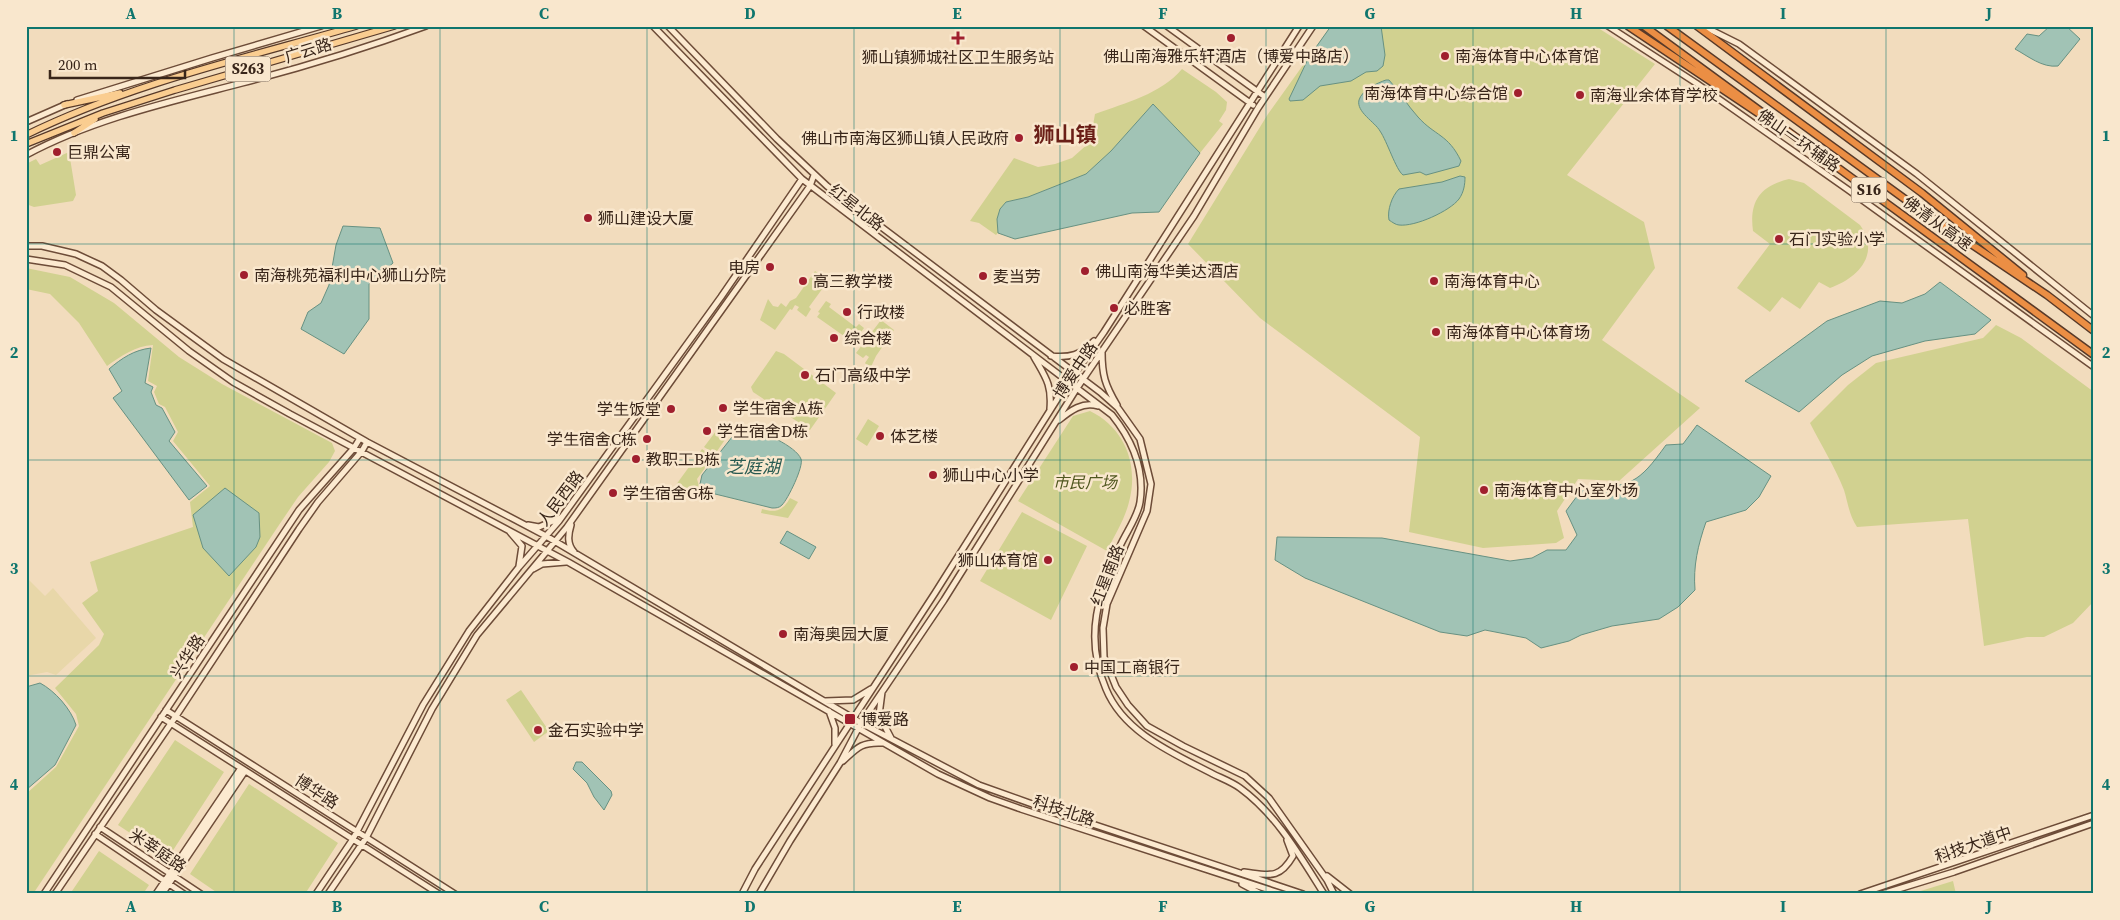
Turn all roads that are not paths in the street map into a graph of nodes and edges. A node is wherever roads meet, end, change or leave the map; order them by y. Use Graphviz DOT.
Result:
graph roads {
  1 [pos="320,26"];
  2 [pos="356,26"];
  3 [pos="394,26"];
  4 [pos="426,26"];
  5 [pos="653,26"];
  6 [pos="668,26"];
  7 [pos="1144,26"];
  8 [pos="1168,26"];
  9 [pos="1299,26"];
  10 [pos="1313,26"];
  11 [pos="1608,26"];
  12 [pos="1628,26"];
  13 [pos="1644,26"];
  14 [pos="1667,26"];
  15 [pos="1697,26"];
  16 [pos="1702,26"];
  17 [pos="139,89"];
  18 [pos="1258,91"];
  19 [pos="1265,97"];
  20 [pos="1250,103"];
  21 [pos="64,104"];
  22 [pos="1258,108"];
  23 [pos="103,113"];
  24 [pos="26,122"];
  25 [pos="74,133"];
  26 [pos="26,135"];
  27 [pos="1796,137"];
  28 [pos="26,144"];
  29 [pos="26,155"];
  30 [pos="814,175"];
  31 [pos="802,179"];
  32 [pos="810,186"];
  33 [pos="26,246"];
  34 [pos="26,259"];
  35 [pos="2047,295"];
  36 [pos="2094,316"];
  37 [pos="2094,331"];
  38 [pos="1104,332"];
  39 [pos="1102,352"];
  40 [pos="1032,355"];
  41 [pos="2094,355"];
  42 [pos="1050,356"];
  43 [pos="2094,367"];
  44 [pos="1074,374"];
  45 [pos="1083,380"];
  46 [pos="1069,382"];
  47 [pos="1077,388"];
  48 [pos="1102,408"];
  49 [pos="1118,408"];
  50 [pos="1050,411"];
  51 [pos="1055,424"];
  52 [pos="360,438"];
  53 [pos="367,442"];
  54 [pos="354,448"];
  55 [pos="362,451"];
  56 [pos="563,516"];
  57 [pos="574,518"];
  58 [pos="524,524"];
  59 [pos="504,527"];
  60 [pos="546,536"];
  61 [pos="555,541"];
  62 [pos="539,545"];
  63 [pos="547,550"];
  64 [pos="576,554"];
  65 [pos="568,562"];
  66 [pos="519,567"];
  67 [pos="528,572"];
  68 [pos="873,687"];
  69 [pos="882,691"];
  70 [pos="825,701"];
  71 [pos="166,710"];
  72 [pos="828,711"];
  73 [pos="176,716"];
  74 [pos="161,718"];
  75 [pos="851,720"];
  76 [pos="170,723"];
  77 [pos="860,725"];
  78 [pos="891,739"];
  79 [pos="884,743"];
  80 [pos="835,744"];
  81 [pos="840,763"];
  82 [pos="243,770"];
  83 [pos="2094,815"];
  84 [pos="2094,823"];
  85 [pos="100,827"];
  86 [pos="358,832"];
  87 [pos="1284,833"];
  88 [pos="95,834"];
  89 [pos="366,838"];
  90 [pos="354,839"];
  91 [pos="362,844"];
  92 [pos="1233,871"];
  93 [pos="1322,872"];
  94 [pos="172,874"];
  95 [pos="1226,876"];
  96 [pos="167,882"];
  97 [pos="44,894"];
  98 [pos="55,894"];
  99 [pos="156,894"];
  100 [pos="162,894"];
  101 [pos="184,894"];
  102 [pos="201,894"];
  103 [pos="316,894"];
  104 [pos="328,894"];
  105 [pos="439,894"];
  106 [pos="455,894"];
  107 [pos="742,894"];
  108 [pos="760,894"];
  109 [pos="1261,894"];
  110 [pos="1282,894"];
  111 [pos="1303,894"];
  112 [pos="1324,894"];
  113 [pos="1334,894"];
  114 [pos="1350,894"];
  115 [pos="1860,894"];
  116 [pos="1882,894"];
  1 -- 21 [label="main road, S263"];
  2 -- 17 [label="main road, 广云路 / S263"];
  3 -- 23 [label="main road, 广云路 / S263"];
  4 -- 25 [label="main road, 广云路 / S263"];
  5 -- 31 [label="main road, 红星北路"];
  6 -- 30 [label="main road, 红星北路"];
  7 -- 20 [label="main road"];
  8 -- 18 [label="main road"];
  9 -- 18 [label="main road, 博爱中路"];
  10 -- 19 [label="main road, 博爱中路"];
  11 -- 43 [label="main road, 佛山一环辅路"];
  12 -- 27 [label="highway"];
  13 -- 27 [label="highway, 佛清从高速 / S16"];
  14 -- 35 [label="highway, 佛清从高速 / S16"];
  15 -- 35 [label="highway"];
  16 -- 36 [label="main road"];
  17 -- 21 [label="main road"];
  17 -- 26 [label="main road, 广云路 / S263"];
  18 -- 19 [label="main road"];
  18 -- 20 [label="main road, 博爱中路"];
  19 -- 22 [label="main road, 博爱中路"];
  20 -- 22 [label="main road"];
  20 -- 38 [label="main road, 博爱中路"];
  21 -- 24 [label="main road, S263"];
  22 -- 39 [label="main road, 博爱中路"];
  23 -- 25 [label="main road"];
  23 -- 28 [label="main road, 广云路 / S263"];
  25 -- 29 [label="main road, 广云路 / S263"];
  27 -- 41 [label="highway, 佛清从高速 / S16"];
  30 -- 31 [label="main road"];
  30 -- 32 [label="main road"];
  30 -- 42 [label="main road, 红星北路"];
  31 -- 32 [label="main road, 红星北路"];
  31 -- 56 [label="main road, 人民西路"];
  32 -- 40 [label="main road, 红星北路"];
  32 -- 57 [label="main road"];
  33 -- 52 [label="main road"];
  34 -- 54 [label="main road"];
  35 -- 37 [label="highway, 佛清从高速 / S16"];
  38 -- 42 [label="main road"];
  38 -- 44 [label="main road, 博爱中路"];
  39 -- 45 [label="main road, 博爱中路"];
  39 -- 49 [label="main road"];
  40 -- 46 [label="main road, 红星北路"];
  40 -- 50 [label="main road"];
  42 -- 44 [label="main road, 红星南路"];
  44 -- 45 [label="main road, 红星南路"];
  44 -- 46 [label="main road, 博爱中路"];
  45 -- 47 [label="main road, 博爱中路"];
  45 -- 49 [label="main road, 红星南路"];
  46 -- 47 [label="main road, 红星南路"];
  46 -- 50 [label="main road, 博爱中路"];
  47 -- 48 [label="main road, 红星南路"];
  47 -- 51 [label="main road, 博爱中路"];
  48 -- 51 [label="main road"];
  48 -- 87 [label="main road, 红星南路"];
  49 -- 93 [label="main road, 红星南路"];
  50 -- 68 [label="main road, 博爱中路"];
  51 -- 69 [label="main road, 博爱中路"];
  52 -- 53 [label="main road"];
  52 -- 54 [label="main road, 兴华路"];
  53 -- 55 [label="main road, 兴华路"];
  53 -- 58 [label="main road"];
  54 -- 55 [label="main road"];
  54 -- 71 [label="main road, 兴华路"];
  55 -- 59 [label="main road"];
  55 -- 73 [label="main road, 兴华路"];
  56 -- 58 [label="main road"];
  56 -- 60 [label="main road, 人民西路"];
  57 -- 61 [label="main road"];
  57 -- 64 [label="main road"];
  58 -- 60 [label="main road"];
  59 -- 62 [label="main road"];
  59 -- 66 [label="main road"];
  60 -- 61 [label="main road"];
  60 -- 62 [label="main road, 人民西路"];
  61 -- 63 [label="main road"];
  61 -- 64 [label="main road"];
  62 -- 63 [label="main road"];
  62 -- 66 [label="main road, 人民西路"];
  63 -- 65 [label="main road"];
  63 -- 67 [label="main road"];
  64 -- 70 [label="main road"];
  65 -- 67 [label="main road"];
  65 -- 72 [label="main road"];
  66 -- 86 [label="main road, 人民西路"];
  67 -- 89 [label="main road"];
  68 -- 70 [label="main road"];
  68 -- 75 [label="main road, 博爱中路"];
  69 -- 77 [label="main road, 博爱中路"];
  69 -- 78 [label="main road"];
  70 -- 75 [label="main road"];
  71 -- 73 [label="main road, 博华路"];
  71 -- 74 [label="main road, 兴华路"];
  72 -- 75 [label="main road"];
  72 -- 80 [label="main road"];
  73 -- 76 [label="main road, 兴华路"];
  73 -- 86 [label="main road, 博华路"];
  74 -- 76 [label="main road, 博华路"];
  74 -- 97 [label="main road, 兴华路"];
  75 -- 77 [label="main road, 科技北路"];
  75 -- 80 [label="main road"];
  76 -- 82 [label="main road, 博华路"];
  76 -- 85 [label="main road, 兴华路"];
  77 -- 78 [label="main road"];
  77 -- 79 [label="main road, 科技北路"];
  77 -- 81 [label="main road"];
  78 -- 92 [label="main road"];
  79 -- 81 [label="main road"];
  79 -- 95 [label="main road, 科技北路"];
  80 -- 107 [label="main road"];
  81 -- 108 [label="main road"];
  82 -- 90 [label="main road, 博华路"];
  82 -- 94 [label="main road"];
  83 -- 115 [label="main road, 科技大道中"];
  84 -- 116 [label="main road, 科技大道中"];
  85 -- 88 [label="main road, 兴华路"];
  85 -- 94 [label="main road, 米莘庭路"];
  86 -- 89 [label="main road, 博华路"];
  86 -- 90 [label="main road, 人民西路"];
  87 -- 92 [label="main road"];
  87 -- 112 [label="main road, 红星南路"];
  88 -- 96 [label="main road, 米莘庭路"];
  88 -- 98 [label="main road, 兴华路"];
  89 -- 91 [label="main road"];
  89 -- 106 [label="main road, 博华路"];
  90 -- 91 [label="main road, 博华路"];
  90 -- 103 [label="main road, 人民西路"];
  91 -- 104 [label="main road"];
  91 -- 105 [label="main road, 博华路"];
  92 -- 111 [label="main road"];
  93 -- 113 [label="main road, 红星南路"];
  93 -- 114 [label="main road"];
  94 -- 96 [label="main road"];
  94 -- 102 [label="main road, 米莘庭路"];
  95 -- 109 [label="main road"];
  95 -- 110 [label="main road, 科技北路"];
  96 -- 99 [label="main road"];
  96 -- 100 [label="main road"];
  96 -- 101 [label="main road, 米莘庭路"];
}
